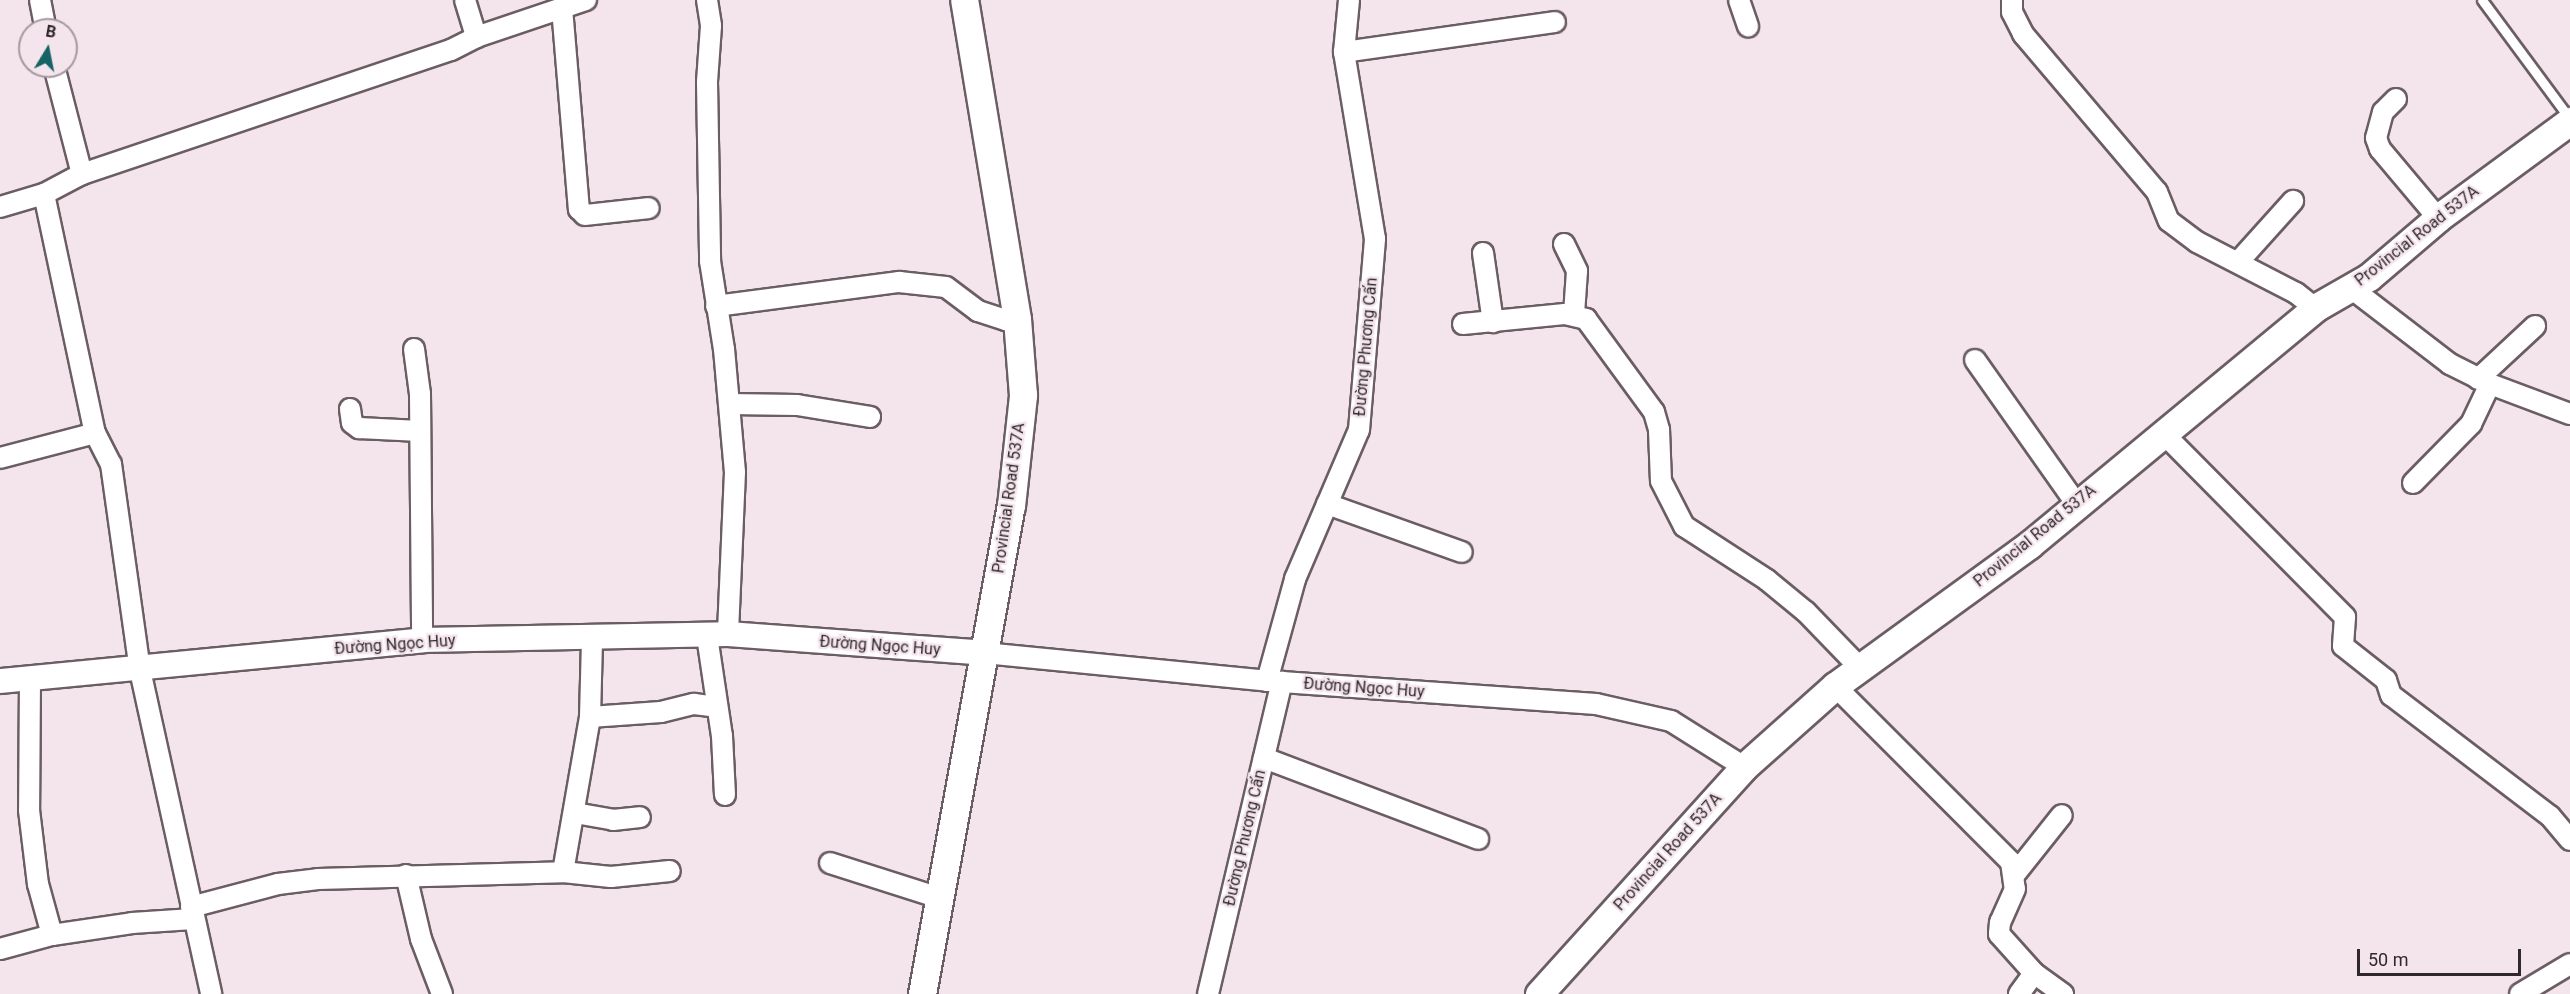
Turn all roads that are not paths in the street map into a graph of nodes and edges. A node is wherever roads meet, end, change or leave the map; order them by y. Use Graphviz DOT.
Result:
graph roads {
  1 [pos="40,0"];
  2 [pos="465,0"];
  3 [pos="586,0"];
  4 [pos="707,0"];
  5 [pos="964,0"];
  6 [pos="1349,0"];
  7 [pos="1739,0"];
  8 [pos="2012,0"];
  9 [pos="2482,0"];
  10 [pos="562,8"];
  11 [pos="44,18"];
  12 [pos="1555,22"];
  13 [pos="1748,26"];
  14 [pos="476,37"];
  15 [pos="1344,52"];
  16 [pos="57,78"];
  17 [pos="2396,99"];
  18 [pos="2570,120"];
  19 [pos="82,174"];
  20 [pos="44,194"];
  21 [pos="2293,201"];
  22 [pos="0,207"];
  23 [pos="649,208"];
  24 [pos="2438,218"];
  25 [pos="1564,244"];
  26 [pos="1483,253"];
  27 [pos="2239,261"];
  28 [pos="2351,288"];
  29 [pos="716,306"];
  30 [pos="2315,308"];
  31 [pos="1574,314"];
  32 [pos="1017,319"];
  33 [pos="1493,322"];
  34 [pos="1463,324"];
  35 [pos="2535,326"];
  36 [pos="414,349"];
  37 [pos="1976,360"];
  38 [pos="2484,382"];
  39 [pos="730,404"];
  40 [pos="350,409"];
  41 [pos="2570,414"];
  42 [pos="870,417"];
  43 [pos="420,431"];
  44 [pos="95,433"];
  45 [pos="2163,433"];
  46 [pos="0,458"];
  47 [pos="2413,483"];
  48 [pos="2076,503"];
  49 [pos="1327,504"];
  50 [pos="1462,552"];
  51 [pos="718,635"];
  52 [pos="422,639"];
  53 [pos="592,640"];
  54 [pos="984,653"];
  55 [pos="1860,668"];
  56 [pos="140,670"];
  57 [pos="30,679"];
  58 [pos="0,681"];
  59 [pos="1275,682"];
  60 [pos="1835,686"];
  61 [pos="717,707"];
  62 [pos="590,717"];
  63 [pos="1264,758"];
  64 [pos="1744,767"];
  65 [pos="725,795"];
  66 [pos="575,813"];
  67 [pos="2062,815"];
  68 [pos="640,817"];
  69 [pos="1478,839"];
  70 [pos="2570,840"];
  71 [pos="830,863"];
  72 [pos="670,871"];
  73 [pos="563,872"];
  74 [pos="406,874"];
  75 [pos="2015,874"];
  76 [pos="940,898"];
  77 [pos="192,913"];
  78 [pos="52,935"];
  79 [pos="0,949"];
  80 [pos="2570,964"];
  81 [pos="2034,974"];
  82 [pos="211,994"];
  83 [pos="442,994"];
  84 [pos="922,994"];
  85 [pos="1208,994"];
  86 [pos="1539,994"];
  87 [pos="2019,994"];
  88 [pos="2063,994"];
  89 [pos="2520,994"];
  1 -- 11 [label="street"];
  2 -- 14 [label="street"];
  3 -- 10 [label="street"];
  4 -- 29 [label="street"];
  5 -- 32 [label="main road, Provincial Road 537A"];
  6 -- 15 [label="street, Đường Phương Cấn"];
  7 -- 13 [label="street"];
  8 -- 27 [label="street"];
  9 -- 18 [label="lane"];
  10 -- 14 [label="street"];
  10 -- 23 [label="street"];
  12 -- 15 [label="street"];
  14 -- 19 [label="street"];
  15 -- 49 [label="street, Đường Phương Cấn"];
  16 -- 19 [label="street"];
  17 -- 24 [label="street"];
  18 -- 24 [label="main road, Provincial Road 537A"];
  19 -- 20 [label="street"];
  20 -- 22 [label="street"];
  20 -- 44 [label="street"];
  21 -- 27 [label="street"];
  24 -- 28 [label="main road, Provincial Road 537A"];
  25 -- 31 [label="street"];
  26 -- 33 [label="street"];
  27 -- 30 [label="street"];
  28 -- 30 [label="main road, Provincial Road 537A"];
  28 -- 38 [label="street"];
  29 -- 32 [label="street"];
  29 -- 39 [label="street"];
  30 -- 45 [label="main road, Provincial Road 537A"];
  31 -- 33 [label="street"];
  31 -- 55 [label="street"];
  32 -- 54 [label="main road, Provincial Road 537A"];
  33 -- 34 [label="street"];
  35 -- 38 [label="street"];
  36 -- 43 [label="street"];
  37 -- 48 [label="street"];
  38 -- 41 [label="street"];
  38 -- 47 [label="street"];
  39 -- 42 [label="street"];
  39 -- 51 [label="street"];
  40 -- 43 [label="street"];
  43 -- 52 [label="street"];
  44 -- 46 [label="street"];
  44 -- 56 [label="street"];
  45 -- 48 [label="main road, Provincial Road 537A"];
  45 -- 70 [label="street"];
  48 -- 55 [label="main road, Provincial Road 537A"];
  49 -- 50 [label="street"];
  49 -- 59 [label="street, Đường Phương Cấn"];
  51 -- 53 [label="street, Đường Ngọc Huy"];
  51 -- 54 [label="street, Đường Ngọc Huy"];
  51 -- 61 [label="street"];
  52 -- 53 [label="street, Đường Ngọc Huy"];
  52 -- 56 [label="street, Đường Ngọc Huy"];
  53 -- 62 [label="street"];
  54 -- 59 [label="street, Đường Ngọc Huy"];
  54 -- 76 [label="main road, Provincial Road 537A"];
  55 -- 60 [label="main road, Provincial Road 537A"];
  56 -- 57 [label="street, Đường Ngọc Huy"];
  56 -- 77 [label="street"];
  57 -- 58 [label="street, Đường Ngọc Huy"];
  57 -- 78 [label="street"];
  59 -- 63 [label="street, Đường Phương Cấn"];
  59 -- 64 [label="street, Đường Ngọc Huy"];
  60 -- 64 [label="main road, Provincial Road 537A"];
  60 -- 75 [label="street"];
  61 -- 62 [label="street"];
  61 -- 65 [label="street"];
  62 -- 66 [label="street"];
  63 -- 69 [label="street"];
  63 -- 85 [label="street, Đường Phương Cấn"];
  64 -- 86 [label="main road, Provincial Road 537A"];
  66 -- 68 [label="street"];
  66 -- 73 [label="street"];
  67 -- 75 [label="street"];
  71 -- 76 [label="street"];
  72 -- 73 [label="street"];
  73 -- 74 [label="street"];
  74 -- 77 [label="street"];
  74 -- 83 [label="street"];
  75 -- 81 [label="street"];
  76 -- 84 [label="main road, Provincial Road 537A"];
  77 -- 78 [label="street"];
  77 -- 82 [label="street"];
  78 -- 79 [label="street"];
  80 -- 89 [label="street"];
  81 -- 87 [label="street"];
  81 -- 88 [label="street"];
}
